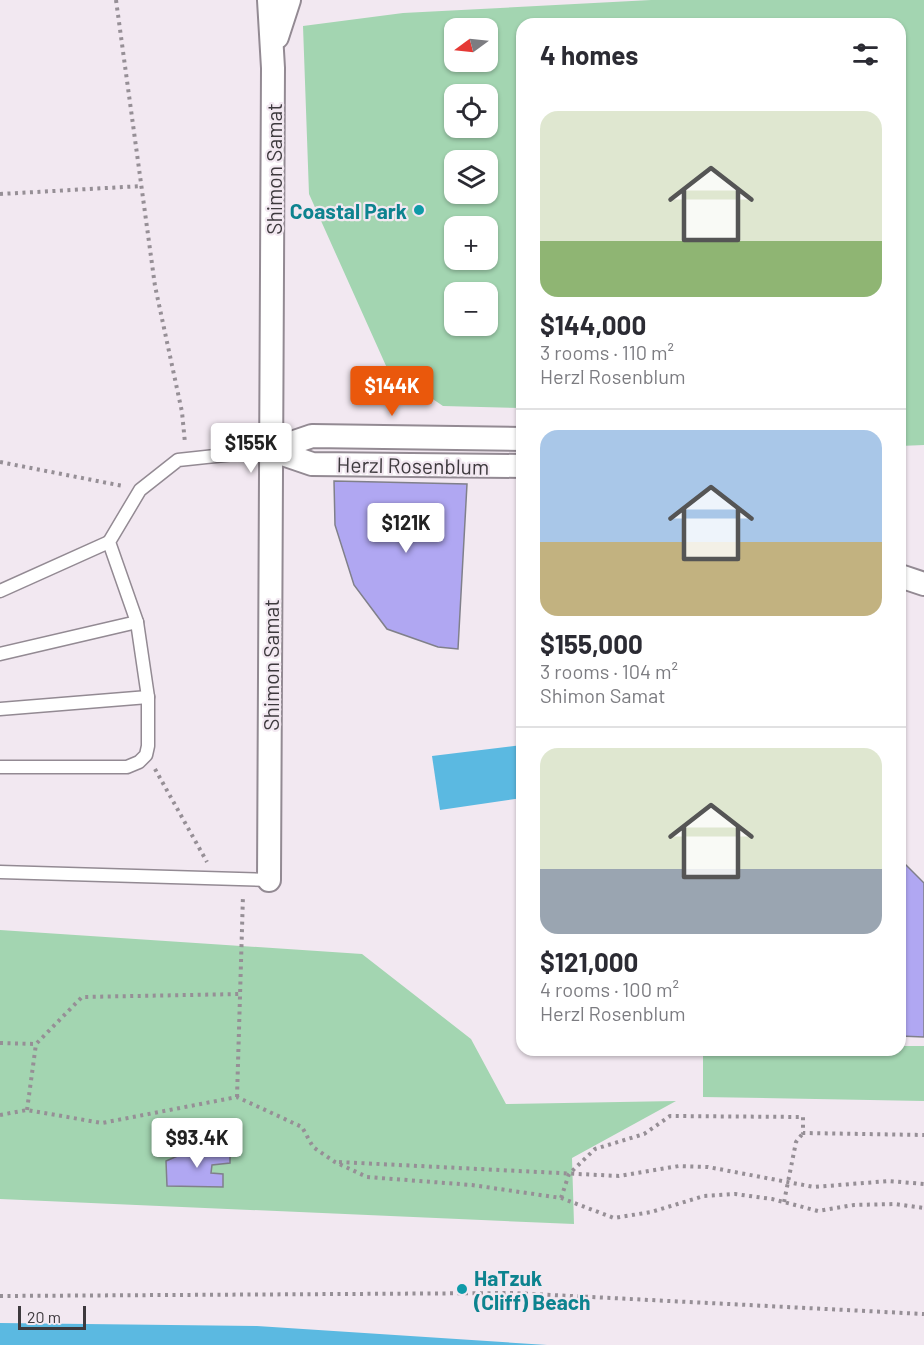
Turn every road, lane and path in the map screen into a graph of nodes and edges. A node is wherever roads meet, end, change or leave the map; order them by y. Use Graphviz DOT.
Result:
graph roads {
  1 [pos="116,0"];
  2 [pos="269,0"];
  3 [pos="289,0"];
  4 [pos="273,68"];
  5 [pos="142,186"];
  6 [pos="0,194"];
  7 [pos="516,439"];
  8 [pos="271,450"];
  9 [pos="178,460"];
  10 [pos="0,462"];
  11 [pos="516,466"];
  12 [pos="140,490"];
  13 [pos="109,542"];
  14 [pos="906,578"];
  15 [pos="924,584"];
  16 [pos="0,591"];
  17 [pos="137,622"];
  18 [pos="0,654"];
  19 [pos="148,697"];
  20 [pos="0,710"];
  21 [pos="146,755"];
  22 [pos="0,767"];
  23 [pos="0,872"];
  24 [pos="216,879"];
  25 [pos="243,879"];
  26 [pos="269,880"];
  27 [pos="241,994"];
  28 [pos="0,1043"];
  29 [pos="36,1044"];
  30 [pos="237,1096"];
  31 [pos="27,1110"];
  32 [pos="0,1115"];
  33 [pos="803,1132"];
  34 [pos="924,1135"];
  35 [pos="335,1162"];
  36 [pos="569,1174"];
  37 [pos="788,1182"];
  38 [pos="924,1185"];
  39 [pos="561,1198"];
  40 [pos="784,1202"];
  41 [pos="924,1208"];
  42 [pos="0,1296"];
  43 [pos="924,1314"];
  1 -- 5 [label="path"];
  2 -- 4 [label="street, Shimon Samat"];
  3 -- 4 [label="street, Shimon Samat"];
  4 -- 8 [label="street, Shimon Samat"];
  5 -- 6 [label="path"];
  5 -- 9 [label="path"];
  7 -- 8 [label="street, Herzl Rosenblum"];
  8 -- 9 [label="lane"];
  8 -- 11 [label="street, Herzl Rosenblum"];
  8 -- 26 [label="street, Shimon Samat"];
  9 -- 12 [label="lane"];
  10 -- 12 [label="path"];
  12 -- 13 [label="lane"];
  13 -- 16 [label="lane"];
  13 -- 17 [label="lane"];
  14 -- 15 [label="street"];
  17 -- 18 [label="lane"];
  17 -- 19 [label="lane"];
  19 -- 20 [label="lane"];
  19 -- 21 [label="lane"];
  21 -- 22 [label="lane"];
  21 -- 24 [label="path"];
  23 -- 24 [label="lane"];
  24 -- 25 [label="lane"];
  25 -- 26 [label="lane"];
  25 -- 27 [label="path"];
  27 -- 29 [label="path"];
  27 -- 30 [label="path"];
  28 -- 29 [label="path"];
  29 -- 31 [label="path"];
  30 -- 31 [label="path"];
  30 -- 35 [label="path"];
  31 -- 32 [label="path"];
  33 -- 34 [label="path"];
  33 -- 36 [label="path"];
  33 -- 37 [label="path"];
  35 -- 36 [label="path"];
  35 -- 39 [label="path"];
  36 -- 37 [label="path"];
  36 -- 39 [label="path"];
  37 -- 38 [label="path"];
  37 -- 40 [label="path"];
  39 -- 40 [label="path"];
  40 -- 41 [label="path"];
  42 -- 43 [label="path"];
}
